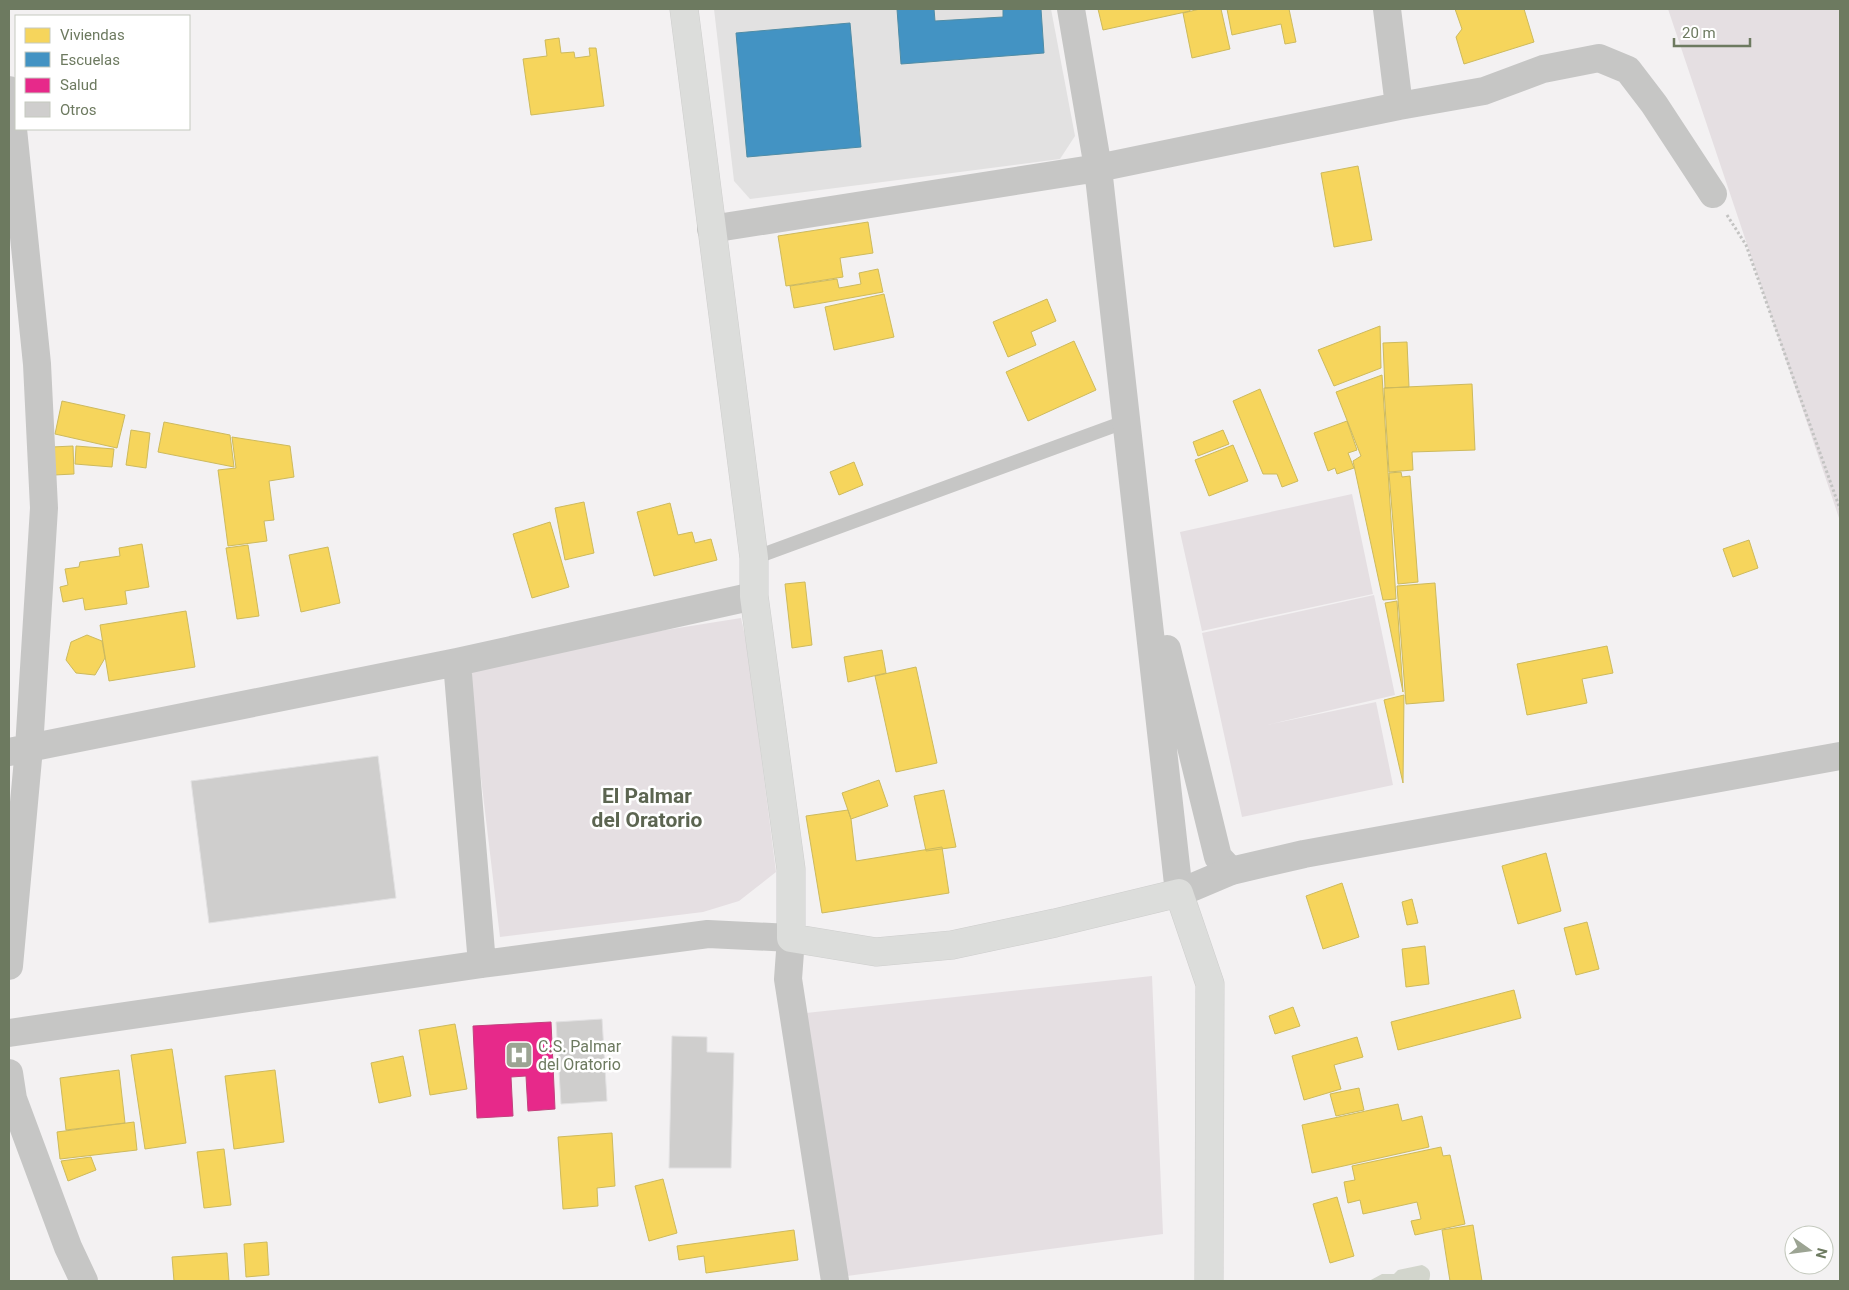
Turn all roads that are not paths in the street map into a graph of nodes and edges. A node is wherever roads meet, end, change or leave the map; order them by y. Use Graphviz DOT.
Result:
graph roads {
  1 [pos="684,9"];
  2 [pos="1072,9"];
  3 [pos="1387,9"];
  4 [pos="9,90"];
  5 [pos="1399,106"];
  6 [pos="1098,168"];
  7 [pos="1713,194"];
  8 [pos="711,229"];
  9 [pos="1127,421"];
  10 [pos="1140,541"];
  11 [pos="754,558"];
  12 [pos="754,596"];
  13 [pos="457,662"];
  14 [pos="19,750"];
  15 [pos="1840,756"];
  16 [pos="1231,871"];
  17 [pos="1179,894"];
  18 [pos="791,938"];
  19 [pos="482,964"];
  20 [pos="9,966"];
  21 [pos="9,1034"];
  22 [pos="9,1073"];
  23 [pos="84,1281"];
  24 [pos="835,1281"];
  25 [pos="1209,1281"];
  1 -- 8 [label="main road"];
  2 -- 6 [label="street"];
  3 -- 5 [label="street"];
  4 -- 14 [label="street"];
  5 -- 6 [label="street"];
  5 -- 7 [label="street"];
  6 -- 8 [label="street"];
  6 -- 9 [label="street"];
  8 -- 11 [label="main road"];
  9 -- 10 [label="street"];
  9 -- 11 [label="lane"];
  10 -- 16 [label="street"];
  10 -- 17 [label="street"];
  11 -- 12 [label="main road"];
  12 -- 13 [label="street"];
  12 -- 18 [label="main road"];
  13 -- 14 [label="street"];
  13 -- 19 [label="street"];
  14 -- 20 [label="street"];
  15 -- 16 [label="street"];
  16 -- 17 [label="street"];
  17 -- 18 [label="main road"];
  17 -- 25 [label="main road"];
  18 -- 19 [label="street"];
  18 -- 24 [label="street"];
  19 -- 21 [label="street"];
  22 -- 23 [label="street"];
}
